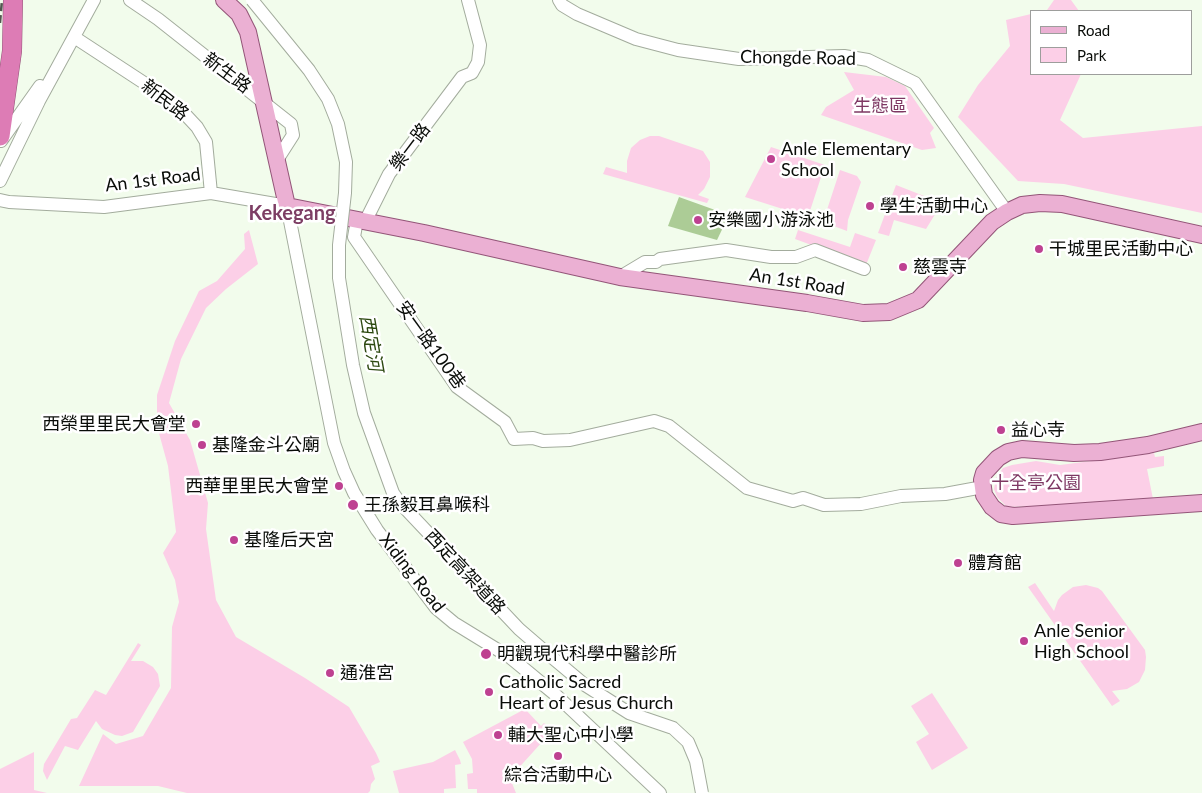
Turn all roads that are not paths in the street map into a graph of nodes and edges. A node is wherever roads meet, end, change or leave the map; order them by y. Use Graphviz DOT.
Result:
graph roads {
  1 [pos="13,0"];
  2 [pos="94,0"];
  3 [pos="130,0"];
  4 [pos="224,0"];
  5 [pos="252,0"];
  6 [pos="468,0"];
  7 [pos="559,0"];
  8 [pos="74,37"];
  9 [pos="264,101"];
  10 [pos="0,136"];
  11 [pos="0,143"];
  12 [pos="0,181"];
  13 [pos="211,193"];
  14 [pos="1,202"];
  15 [pos="287,206"];
  16 [pos="1007,212"];
  17 [pos="352,220"];
  18 [pos="1202,234"];
  19 [pos="864,269"];
  20 [pos="620,277"];
  21 [pos="1202,432"];
  22 [pos="983,487"];
  23 [pos="1202,504"];
  24 [pos="660,793"];
  25 [pos="702,793"];
  1 -- 10 [label="highway"];
  2 -- 8 [label="street"];
  3 -- 9 [label="street, 新生路"];
  4 -- 9 [label="main road"];
  5 -- 25 [label="street, 西定高架道路, bridge"];
  6 -- 17 [label="street, 樂一路"];
  7 -- 16 [label="street, Chongde Road"];
  8 -- 11 [label="street"];
  8 -- 12 [label="street"];
  8 -- 13 [label="street, 新民路"];
  9 -- 15 [label="main road"];
  13 -- 14 [label="street, An 1st Road"];
  13 -- 15 [label="street, An 1st Road"];
  15 -- 17 [label="main road, An 1st Road"];
  15 -- 24 [label="street, Xiding Road"];
  16 -- 18 [label="main road, An 1st Road"];
  16 -- 20 [label="main road, An 1st Road"];
  17 -- 20 [label="main road, An 1st Road"];
  17 -- 22 [label="street, 安一路100巷"];
  19 -- 20 [label="street"];
  21 -- 22 [label="main road"];
  22 -- 23 [label="main road"];
}
